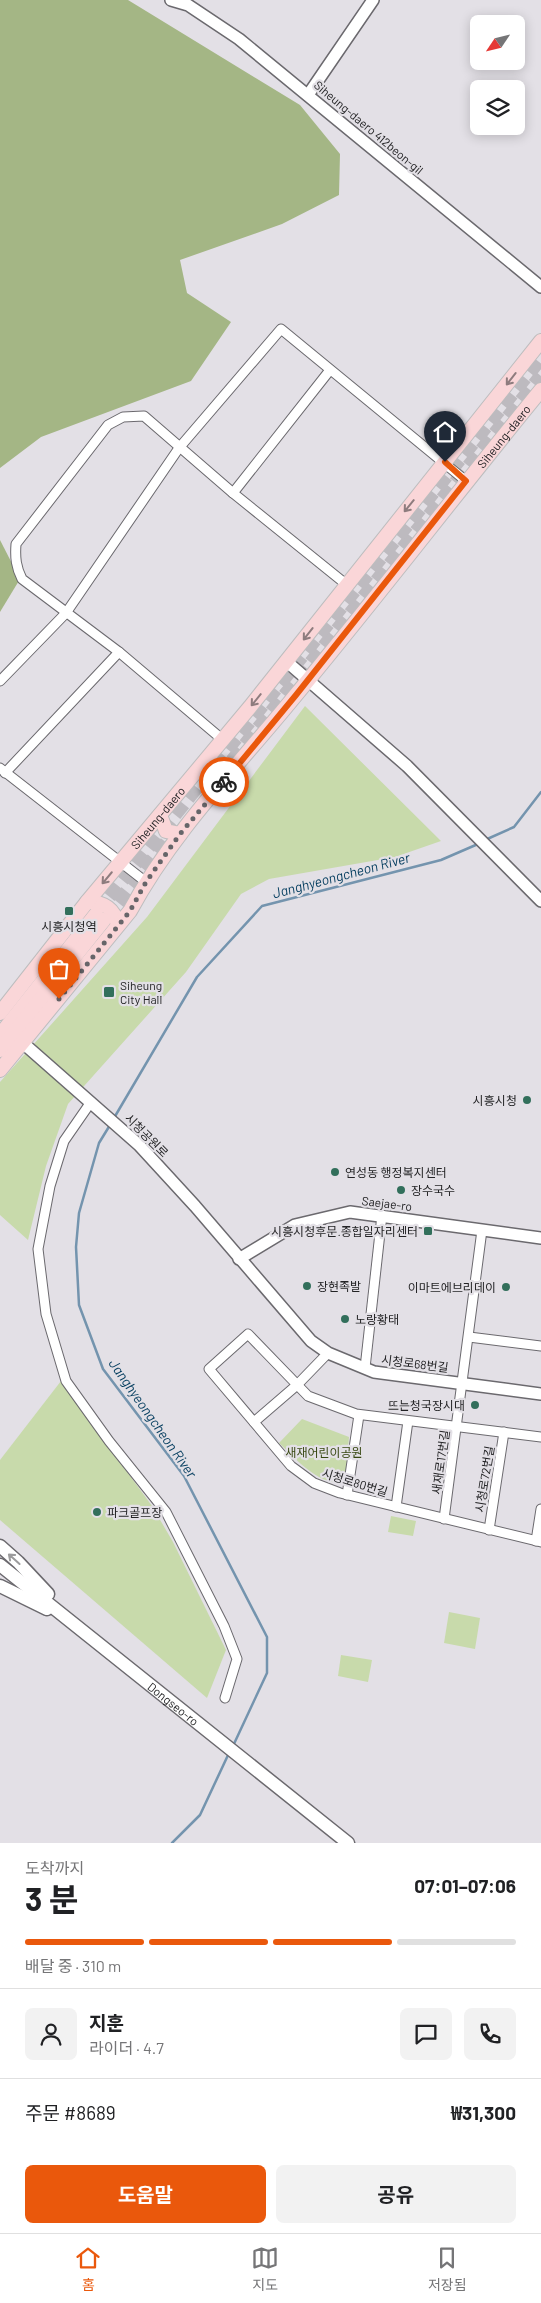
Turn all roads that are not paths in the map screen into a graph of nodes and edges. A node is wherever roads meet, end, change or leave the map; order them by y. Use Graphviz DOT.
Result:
graph roads {
  1 [pos="373,0"];
  2 [pos="174,1"];
  3 [pos="308,95"];
  4 [pos="541,287"];
  5 [pos="541,341"];
  6 [pos="330,370"];
  7 [pos="541,390"];
  8 [pos="180,448"];
  9 [pos="445,462"];
  10 [pos="466,481"];
  11 [pos="233,492"];
  12 [pos="347,585"];
  13 [pos="66,613"];
  14 [pos="119,652"];
  15 [pos="286,662"];
  16 [pos="308,680"];
  17 [pos="0,681"];
  18 [pos="223,740"];
  19 [pos="3,770"];
  20 [pos="160,815"];
  21 [pos="180,834"];
  22 [pos="121,862"];
  23 [pos="146,882"];
  24 [pos="541,882"];
  25 [pos="537,896"];
  26 [pos="87,902"];
  27 [pos="118,925"];
  28 [pos="0,1013"];
  29 [pos="0,1035"];
  30 [pos="23,1043"];
  31 [pos="0,1050"];
  32 [pos="0,1070"];
  33 [pos="95,1106"];
  34 [pos="382,1215"];
  35 [pos="482,1230"];
  36 [pos="541,1238"];
  37 [pos="239,1259"];
  38 [pos="469,1337"];
  39 [pos="541,1346"];
  40 [pos="328,1353"];
  41 [pos="365,1368"];
  42 [pos="209,1369"];
  43 [pos="463,1383"];
  44 [pos="297,1385"];
  45 [pos="541,1394"];
  46 [pos="359,1415"];
  47 [pos="408,1421"];
  48 [pos="254,1422"];
  49 [pos="458,1427"];
  50 [pos="504,1432"];
  51 [pos="541,1437"];
  52 [pos="347,1495"];
  53 [pos="396,1507"];
  54 [pos="541,1508"];
  55 [pos="444,1518"];
  56 [pos="489,1530"];
  57 [pos="538,1541"];
  58 [pos="0,1546"];
  59 [pos="0,1565"];
  60 [pos="0,1586"];
  61 [pos="71,1620"];
  62 [pos="225,1698"];
  63 [pos="348,1843"];
  1 -- 3 [label="street"];
  2 -- 3 [label="street, Siheung-daero 412beon-gil"];
  3 -- 4 [label="street, Siheung-daero 412beon-gil"];
  5 -- 9 [label="main road, Siheung-daero, one-way"];
  6 -- 8 [label="street"];
  6 -- 9 [label="street"];
  6 -- 11 [label="street"];
  7 -- 10 [label="main road, Siheung-daero"];
  8 -- 11 [label="street"];
  8 -- 13 [label="street"];
  8 -- 13 [label="street"];
  9 -- 10 [label="street"];
  9 -- 12 [label="main road, Siheung-daero, one-way"];
  10 -- 16 [label="main road, Siheung-daero"];
  11 -- 12 [label="street"];
  12 -- 15 [label="main road, Siheung-daero, one-way"];
  13 -- 14 [label="street"];
  13 -- 17 [label="street"];
  14 -- 18 [label="street"];
  14 -- 19 [label="street"];
  15 -- 16 [label="street"];
  15 -- 18 [label="main road, Siheung-daero, one-way"];
  16 -- 21 [label="main road, Siheung-daero"];
  16 -- 25 [label="street"];
  18 -- 20 [label="main road, Siheung-daero"];
  19 -- 22 [label="street"];
  20 -- 21 [label="main road"];
  20 -- 22 [label="main road, Siheung-daero"];
  21 -- 23 [label="main road, Siheung-daero"];
  22 -- 23 [label="street"];
  22 -- 26 [label="main road, Siheung-daero, one-way"];
  23 -- 27 [label="main road, Siheung-daero"];
  24 -- 25 [label="street"];
  26 -- 27 [label="main road"];
  26 -- 28 [label="main road, Siheung-daero"];
  27 -- 30 [label="main road, Siheung-daero"];
  29 -- 31 [label="main road"];
  30 -- 32 [label="main road, Siheung-daero"];
  30 -- 33 [label="street, 시청공원로"];
  33 -- 37 [label="street, 시청공원로"];
  33 -- 62 [label="street"];
  34 -- 35 [label="street, Saejae-ro"];
  34 -- 37 [label="street, Saejae-ro"];
  34 -- 41 [label="street"];
  35 -- 36 [label="street, Saejae-ro"];
  35 -- 38 [label="street, 새재로17번길"];
  37 -- 40 [label="street, 시청로68번길"];
  38 -- 39 [label="street"];
  38 -- 43 [label="street, 새재로17번길"];
  40 -- 41 [label="street, 시청로68번길"];
  40 -- 44 [label="street"];
  41 -- 43 [label="street, 시청로68번길"];
  42 -- 44 [label="street, 시청로72번길"];
  42 -- 48 [label="street, 시청로80번길"];
  43 -- 45 [label="street, 시청로68번길"];
  43 -- 49 [label="street, 새재로17번길"];
  44 -- 46 [label="street, 시청로72번길"];
  44 -- 48 [label="street"];
  46 -- 47 [label="street, 시청로72번길"];
  46 -- 52 [label="street"];
  47 -- 49 [label="street, 시청로72번길"];
  47 -- 53 [label="street"];
  48 -- 52 [label="street, 시청로80번길"];
  49 -- 50 [label="street, 시청로72번길"];
  49 -- 55 [label="street, 새재로17번길"];
  50 -- 51 [label="street, 시청로72번길"];
  50 -- 56 [label="street, 시청로72번길"];
  52 -- 53 [label="street, 시청로80번길"];
  53 -- 55 [label="street, 시청로80번길"];
  54 -- 57 [label="street"];
  55 -- 56 [label="street, 시청로80번길"];
  56 -- 57 [label="street, 시청로80번길"];
  61 -- 58 [label="main road, one-way"];
  59 -- 61 [label="main road, Dongseo-ro"];
  60 -- 61 [label="main road"];
  61 -- 63 [label="main road, Dongseo-ro"];
}
